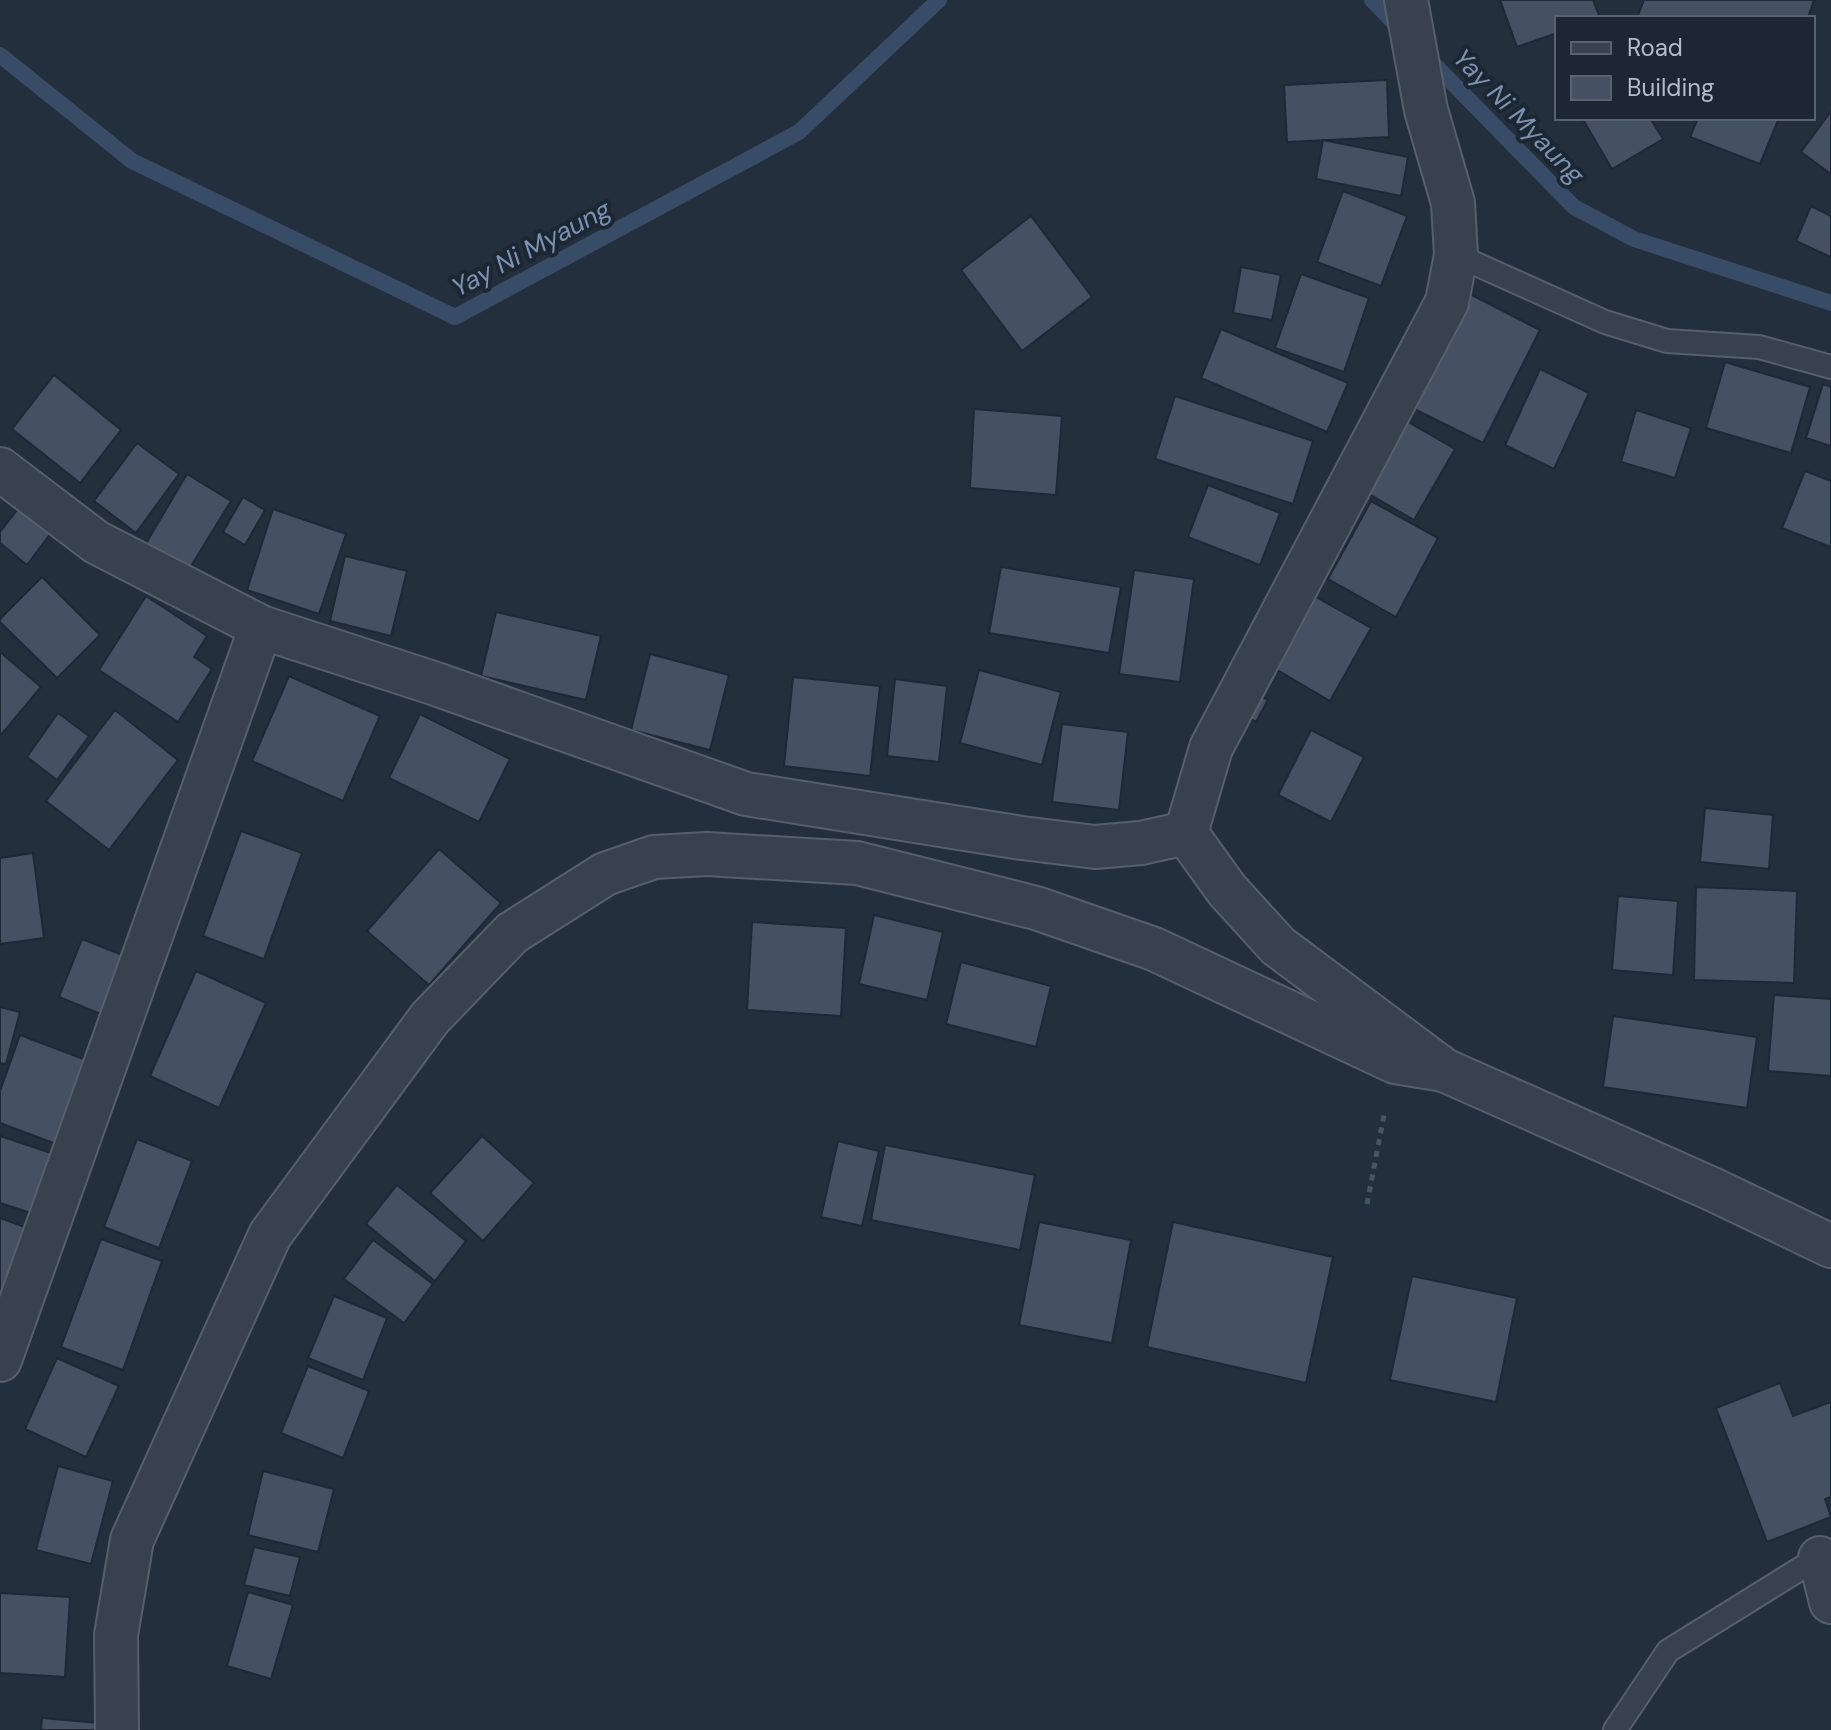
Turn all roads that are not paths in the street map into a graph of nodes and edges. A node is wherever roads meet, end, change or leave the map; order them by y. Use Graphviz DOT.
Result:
graph roads {
  1 [pos="1406,0"];
  2 [pos="1456,255"];
  3 [pos="1831,367"];
  4 [pos="0,469"];
  5 [pos="261,627"];
  6 [pos="1186,833"];
  7 [pos="1444,1070"];
  8 [pos="1831,1246"];
  9 [pos="5,1334"];
  10 [pos="1826,1553"];
  11 [pos="1831,1602"];
  12 [pos="117,1730"];
  13 [pos="1615,1730"];
  1 -- 2 [label="street"];
  2 -- 3 [label="lane"];
  2 -- 6 [label="street"];
  4 -- 5 [label="street"];
  5 -- 6 [label="street"];
  5 -- 9 [label="street"];
  6 -- 7 [label="street"];
  7 -- 8 [label="street"];
  7 -- 12 [label="street"];
  10 -- 11 [label="street"];
  10 -- 13 [label="lane"];
}
